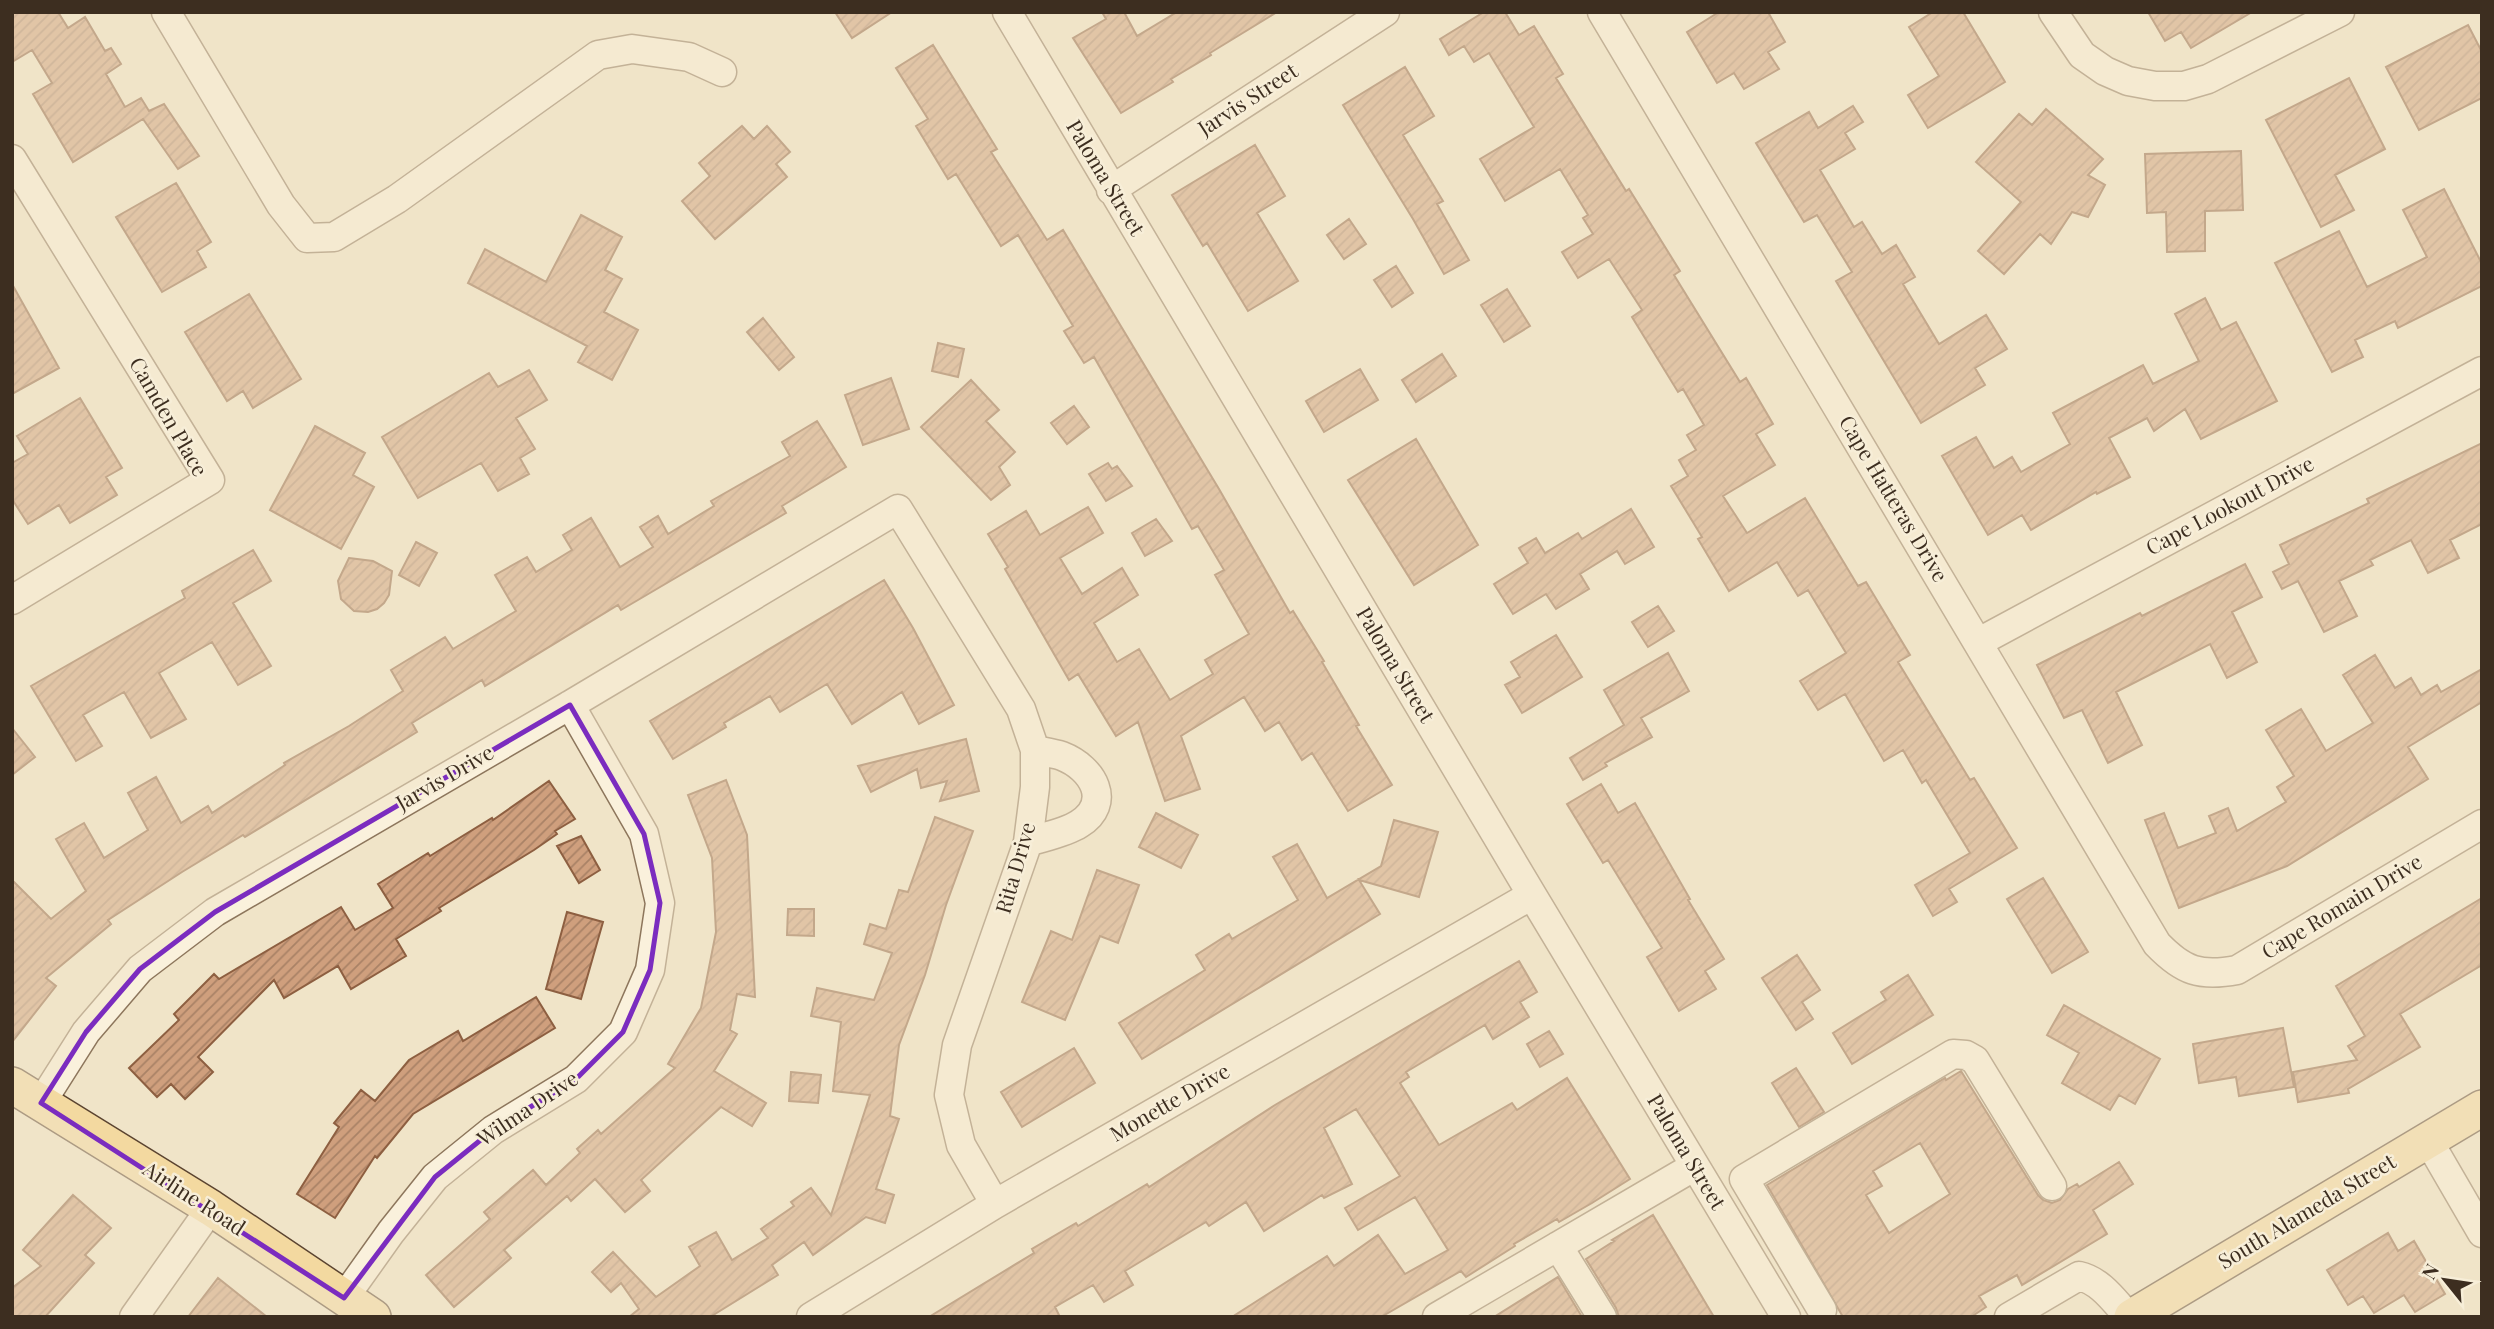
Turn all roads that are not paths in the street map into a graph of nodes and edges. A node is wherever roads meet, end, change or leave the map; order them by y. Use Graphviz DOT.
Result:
graph roads {
  1 [pos="166,12"];
  2 [pos="1007,12"];
  3 [pos="1602,12"];
  4 [pos="2053,12"];
  5 [pos="2340,12"];
  6 [pos="1373,15"];
  7 [pos="722,72"];
  8 [pos="12,159"];
  9 [pos="1111,190"];
  10 [pos="2482,370"];
  11 [pos="898,509"];
  12 [pos="12,600"];
  13 [pos="1979,642"];
  14 [pos="570,705"];
  15 [pos="1035,750"];
  16 [pos="2482,824"];
  17 [pos="1028,842"];
  18 [pos="1532,895"];
  19 [pos="2197,972"];
  20 [pos="12,1085"];
  21 [pos="41,1103"];
  22 [pos="2482,1108"];
  23 [pos="2428,1140"];
  24 [pos="1695,1166"];
  25 [pos="2053,1186"];
  26 [pos="995,1204"];
  27 [pos="211,1208"];
  28 [pos="1763,1210"];
  29 [pos="1732,1227"];
  30 [pos="2482,1233"];
  31 [pos="1558,1246"];
  32 [pos="344,1298"];
  33 [pos="1822,1310"];
  34 [pos="134,1317"];
  35 [pos="373,1317"];
  36 [pos="811,1317"];
  37 [pos="1437,1317"];
  38 [pos="1602,1317"];
  39 [pos="1786,1317"];
  40 [pos="2009,1317"];
  41 [pos="2130,1317"];
  1 -- 7 [label="street"];
  2 -- 9 [label="street, Paloma Street"];
  3 -- 13 [label="street, Cape Hatteras Drive"];
  4 -- 5 [label="street"];
  6 -- 9 [label="street, Jarvis Street"];
  8 -- 12 [label="street, Camden Place"];
  9 -- 18 [label="street, Paloma Street"];
  10 -- 13 [label="street, Cape Lookout Drive"];
  11 -- 14 [label="street, Jarvis Drive"];
  11 -- 15 [label="street, Rita Drive"];
  13 -- 19 [label="street, Cape Hatteras Drive"];
  14 -- 21 [label="street, Jarvis Drive"];
  14 -- 32 [label="street, Wilma Drive"];
  15 -- 17 [label="street, Rita Drive"];
  15 -- 17 [label="street"];
  16 -- 19 [label="street, Cape Romain Drive"];
  17 -- 26 [label="street, Rita Drive"];
  18 -- 24 [label="street, Paloma Street"];
  18 -- 26 [label="street, Monette Drive"];
  20 -- 21 [label="main road, Airline Road"];
  21 -- 27 [label="main road, Airline Road"];
  22 -- 23 [label="main road, South Alameda Street"];
  23 -- 30 [label="street"];
  23 -- 41 [label="main road, South Alameda Street"];
  24 -- 29 [label="street, Paloma Street"];
  24 -- 31 [label="street"];
  25 -- 28 [label="street"];
  26 -- 36 [label="street, Monette Drive"];
  27 -- 32 [label="main road, Airline Road"];
  27 -- 34 [label="street"];
  28 -- 29 [label="street"];
  28 -- 33 [label="street"];
  29 -- 39 [label="street, Paloma Street"];
  31 -- 37 [label="street"];
  31 -- 38 [label="street"];
  32 -- 35 [label="main road, Airline Road"];
  40 -- 41 [label="street"];
}
